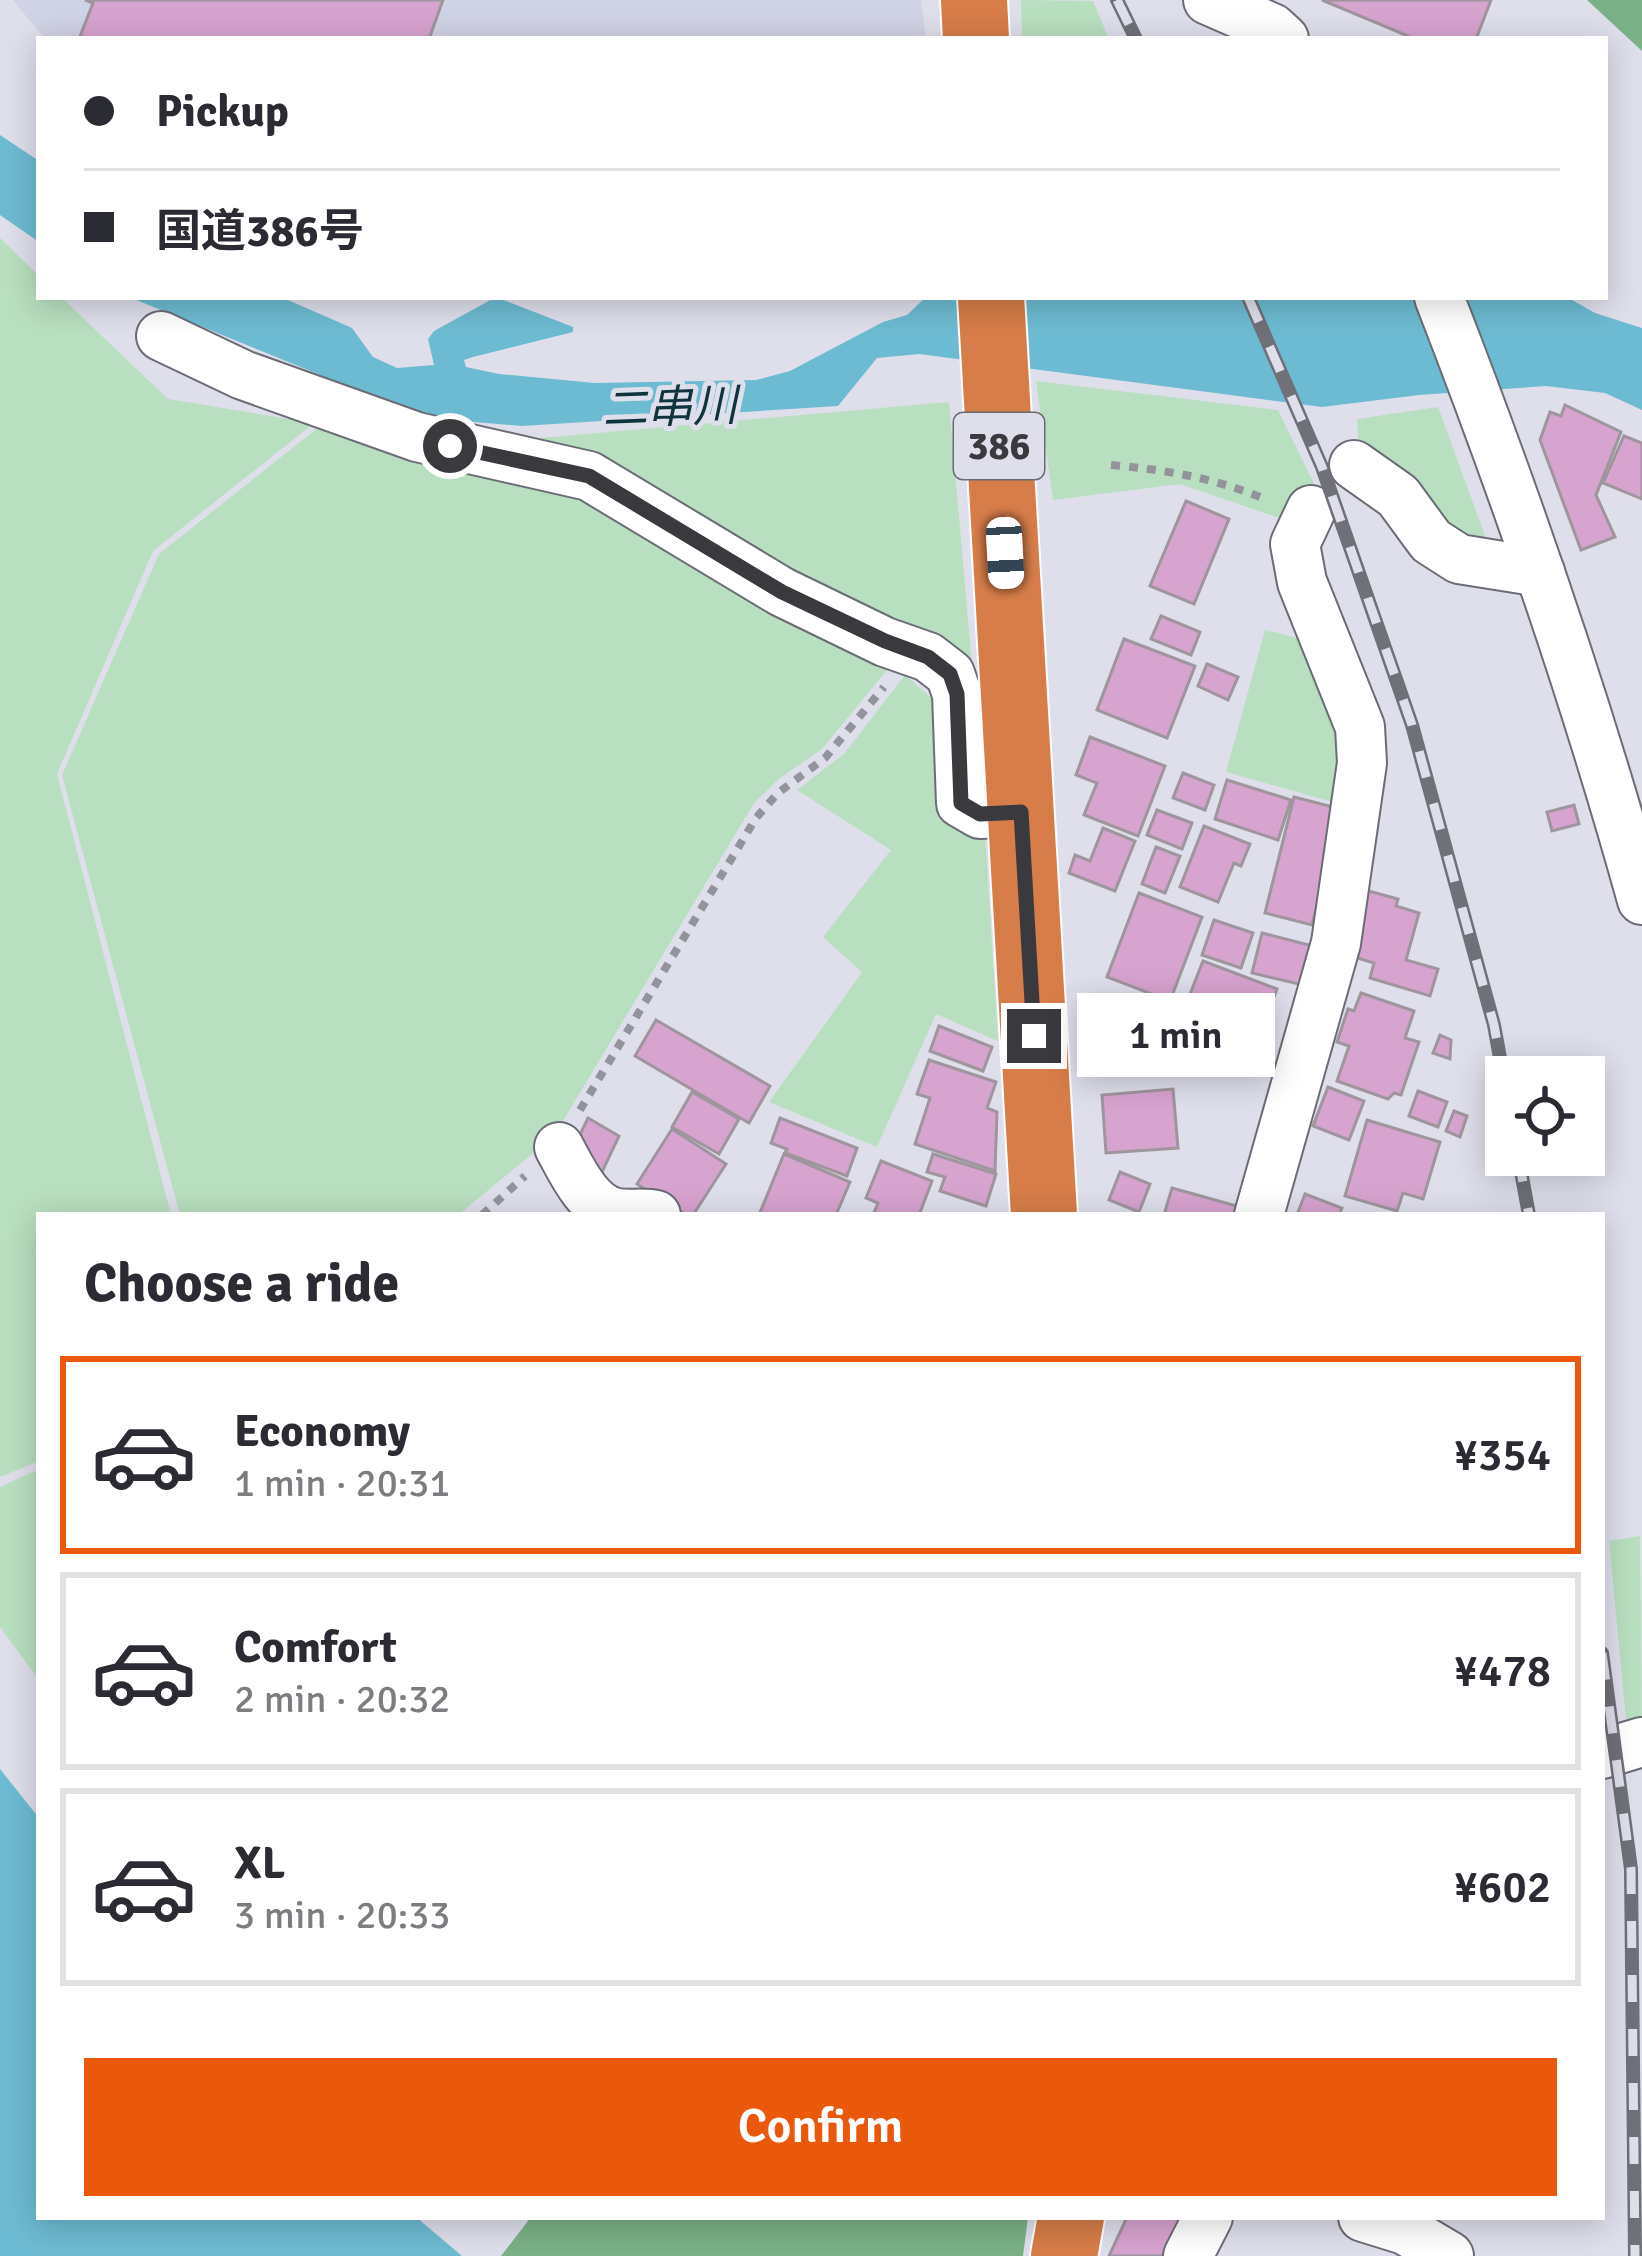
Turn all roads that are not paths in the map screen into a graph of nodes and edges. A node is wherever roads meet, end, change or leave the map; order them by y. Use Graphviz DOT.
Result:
graph roads {
  1 [pos="974,0"];
  2 [pos="1208,0"];
  3 [pos="976,36"];
  4 [pos="1281,36"];
  5 [pos="991,300"];
  6 [pos="1440,300"];
  7 [pos="161,336"];
  8 [pos="1354,465"];
  9 [pos="1309,515"];
  10 [pos="1540,572"];
  11 [pos="1021,812"];
  12 [pos="1642,900"];
  13 [pos="559,1147"];
  14 [pos="623,1212"];
  15 [pos="1044,1212"];
  16 [pos="1260,1212"];
  17 [pos="1642,1742"];
  18 [pos="1605,1753"];
  19 [pos="1070,2220"];
  20 [pos="1207,2220"];
  21 [pos="1373,2220"];
  22 [pos="1064,2256"];
  23 [pos="1189,2256"];
  24 [pos="1449,2256"];
  1 -- 3 [label="highway"];
  2 -- 4 [label="street"];
  5 -- 11 [label="highway, 386"];
  6 -- 10 [label="street"];
  7 -- 11 [label="street"];
  8 -- 10 [label="street"];
  9 -- 16 [label="street"];
  10 -- 12 [label="street"];
  11 -- 15 [label="highway, 386"];
  13 -- 14 [label="street"];
  17 -- 18 [label="street"];
  19 -- 22 [label="highway"];
  20 -- 23 [label="street"];
  21 -- 24 [label="street"];
}
